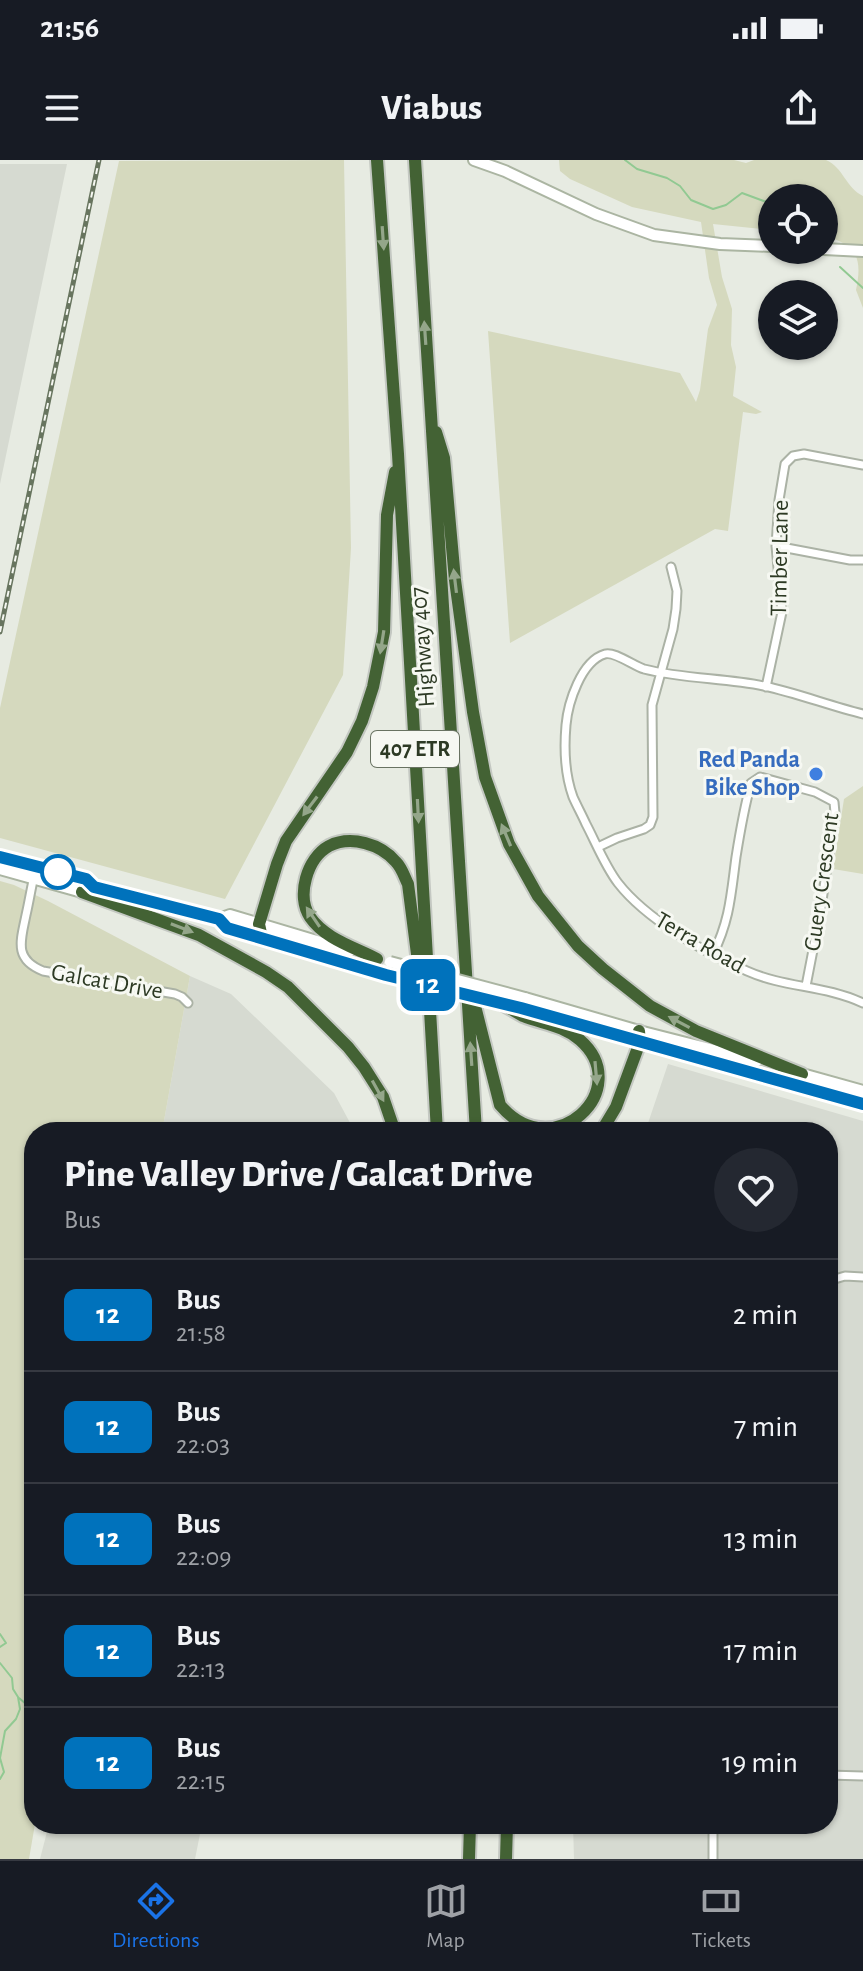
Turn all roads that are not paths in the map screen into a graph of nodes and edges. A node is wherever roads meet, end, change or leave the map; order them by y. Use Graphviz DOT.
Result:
graph roads {
  1 [pos="377,160"];
  2 [pos="415,160"];
  3 [pos="474,160"];
  4 [pos="758,245"];
  5 [pos="838,250"];
  6 [pos="863,251"];
  7 [pos="430,411"];
  8 [pos="398,454"];
  9 [pos="863,465"];
  10 [pos="776,546"];
  11 [pos="863,560"];
  12 [pos="671,567"];
  13 [pos="660,672"];
  14 [pos="766,687"];
  15 [pos="863,714"];
  16 [pos="598,847"];
  17 [pos="0,857"];
  18 [pos="36,866"];
  19 [pos="0,869"];
  20 [pos="33,878"];
  21 [pos="88,890"];
  22 [pos="219,919"];
  23 [pos="259,924"];
  24 [pos="262,938"];
  25 [pos="713,954"];
  26 [pos="377,959"];
  27 [pos="466,967"];
  28 [pos="806,986"];
  29 [pos="188,1003"];
  30 [pos="863,1003"];
  31 [pos="502,1004"];
  32 [pos="521,1006"];
  33 [pos="640,1036"];
  34 [pos="431,1044"];
  35 [pos="802,1074"];
  36 [pos="863,1091"];
  37 [pos="863,1104"];
  38 [pos="392,1122"];
  39 [pos="436,1122"];
  40 [pos="475,1122"];
  41 [pos="519,1122"];
  42 [pos="572,1122"];
  43 [pos="607,1122"];
  44 [pos="863,1277"];
  45 [pos="838,1278"];
  46 [pos="838,1775"];
  47 [pos="863,1776"];
  48 [pos="470,1834"];
  49 [pos="507,1834"];
  50 [pos="713,1834"];
  51 [pos="469,1859"];
  52 [pos="506,1859"];
  53 [pos="713,1859"];
  1 -- 8 [label="highway, Highway 407 / 407 ETR, one-way"];
  7 -- 2 [label="highway, Highway 407 / 407 ETR, one-way"];
  3 -- 4 [label="main road"];
  5 -- 6 [label="main road"];
  7 -- 27 [label="highway, Highway 407 / 407 ETR"];
  35 -- 7 [label="highway, one-way"];
  8 -- 23 [label="highway, one-way"];
  8 -- 34 [label="highway, Highway 407 / 407 ETR, one-way"];
  9 -- 10 [label="street, Timber Lane"];
  10 -- 11 [label="street"];
  10 -- 14 [label="street, Timber Lane"];
  12 -- 13 [label="street"];
  13 -- 14 [label="street"];
  13 -- 16 [label="street"];
  13 -- 16 [label="street, Terra Road"];
  14 -- 15 [label="street"];
  16 -- 25 [label="street, Terra Road"];
  17 -- 18 [label="main road"];
  18 -- 20 [label="street, Galcat Drive"];
  18 -- 21 [label="main road"];
  19 -- 20 [label="main road"];
  20 -- 21 [label="main road"];
  20 -- 29 [label="street, Galcat Drive"];
  21 -- 22 [label="main road"];
  21 -- 38 [label="highway, one-way"];
  22 -- 23 [label="main road"];
  22 -- 24 [label="main road"];
  23 -- 24 [label="highway"];
  23 -- 26 [label="main road"];
  24 -- 31 [label="main road, bridge"];
  25 -- 28 [label="street, Terra Road"];
  25 -- 28 [label="street, Guery Crescent"];
  26 -- 32 [label="main road, bridge"];
  26 -- 34 [label="highway, one-way"];
  40 -- 27 [label="highway, Highway 407 / 407 ETR, one-way"];
  41 -- 27 [label="highway, one-way"];
  28 -- 30 [label="street, Terra Road"];
  31 -- 32 [label="highway"];
  32 -- 33 [label="main road"];
  32 -- 42 [label="highway, one-way"];
  33 -- 35 [label="main road"];
  33 -- 37 [label="main road"];
  33 -- 43 [label="highway"];
  34 -- 39 [label="highway, Highway 407 / 407 ETR"];
  35 -- 36 [label="main road"];
  44 -- 45 [label="street"];
  46 -- 47 [label="street"];
  48 -- 51 [label="highway"];
  49 -- 52 [label="highway"];
  50 -- 53 [label="street"];
}
